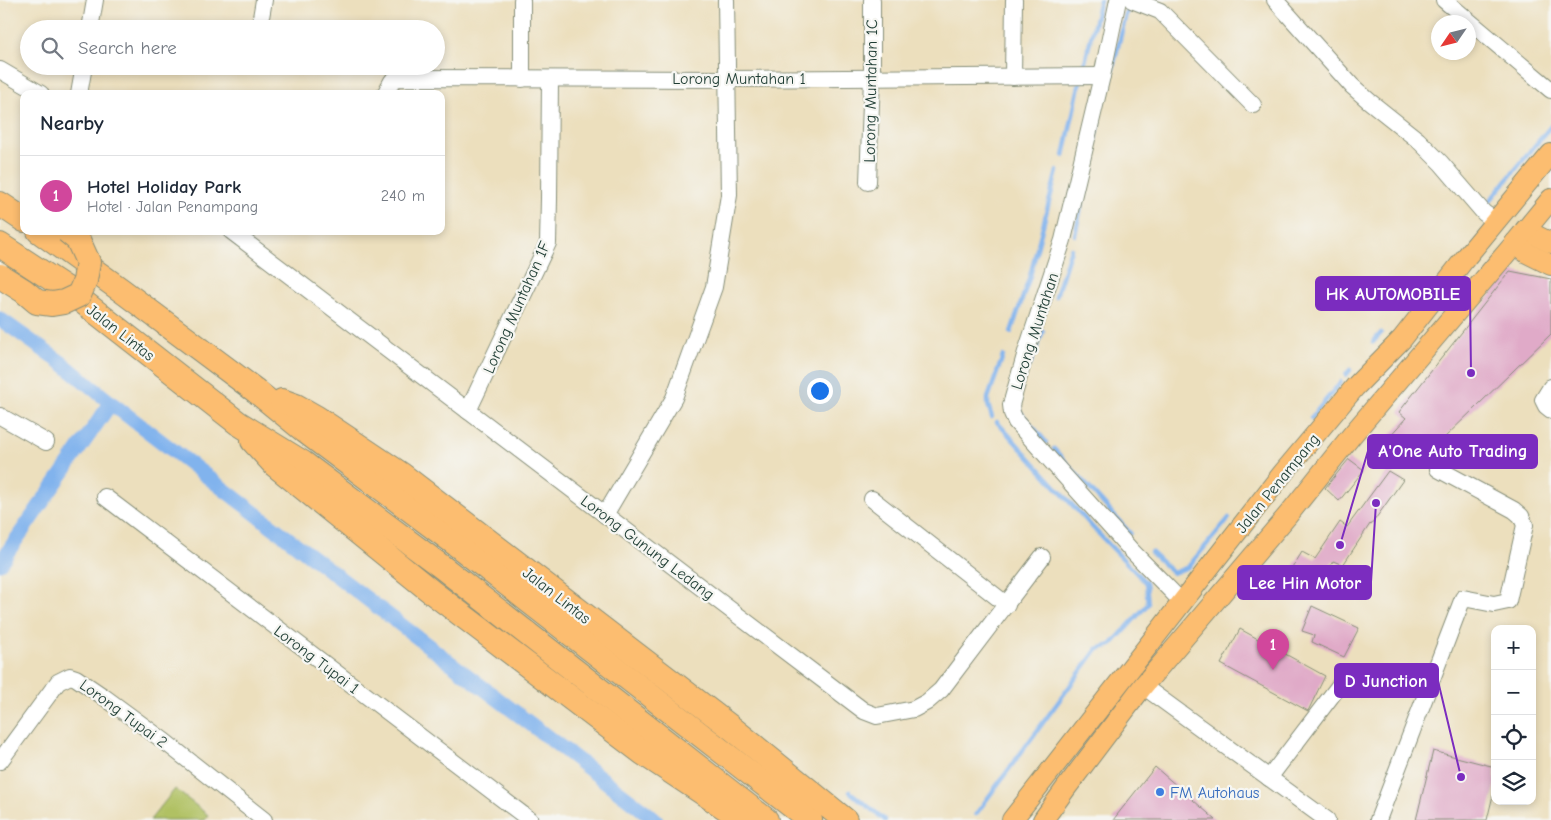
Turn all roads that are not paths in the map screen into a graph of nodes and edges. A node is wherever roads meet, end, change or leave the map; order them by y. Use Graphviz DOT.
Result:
graph roads {
  1 [pos="95,0"];
  2 [pos="264,0"];
  3 [pos="522,0"];
  4 [pos="726,0"];
  5 [pos="872,0"];
  6 [pos="1014,0"];
  7 [pos="1118,0"];
  8 [pos="1132,0"];
  9 [pos="1275,0"];
  10 [pos="1444,0"];
  11 [pos="92,20"];
  12 [pos="261,20"];
  13 [pos="0,70"];
  14 [pos="82,75"];
  15 [pos="1102,76"];
  16 [pos="1013,77"];
  17 [pos="522,78"];
  18 [pos="727,78"];
  19 [pos="872,78"];
  20 [pos="550,79"];
  21 [pos="34,90"];
  22 [pos="80,90"];
  23 [pos="387,90"];
  24 [pos="1551,90"];
  25 [pos="1253,105"];
  26 [pos="1551,154"];
  27 [pos="868,182"];
  28 [pos="0,188"];
  29 [pos="1515,199"];
  30 [pos="1551,199"];
  31 [pos="20,200"];
  32 [pos="0,204"];
  33 [pos="20,217"];
  34 [pos="1499,217"];
  35 [pos="45,235"];
  36 [pos="71,235"];
  37 [pos="236,235"];
  38 [pos="1518,235"];
  39 [pos="1551,242"];
  40 [pos="0,245"];
  41 [pos="1467,256"];
  42 [pos="1551,265"];
  43 [pos="0,276"];
  44 [pos="1551,387"];
  45 [pos="256,391"];
  46 [pos="1551,410"];
  47 [pos="468,411"];
  48 [pos="0,416"];
  49 [pos="238,423"];
  50 [pos="46,442"];
  51 [pos="1438,469"];
  52 [pos="105,497"];
  53 [pos="872,500"];
  54 [pos="605,515"];
  55 [pos="1042,557"];
  56 [pos="1183,603"];
  57 [pos="1007,605"];
  58 [pos="1357,676"];
  59 [pos="1143,686"];
  60 [pos="0,761"];
  61 [pos="1269,778"];
  62 [pos="843,816"];
  63 [pos="264,820"];
  64 [pos="530,820"];
  65 [pos="743,820"];
  66 [pos="766,820"];
  67 [pos="810,820"];
  68 [pos="1012,820"];
  69 [pos="1043,820"];
  70 [pos="1327,820"];
  71 [pos="1378,820"];
  1 -- 11 [label="street"];
  2 -- 12 [label="street"];
  3 -- 17 [label="street"];
  4 -- 18 [label="street"];
  5 -- 19 [label="street, Lorong Muntahan 1C"];
  6 -- 16 [label="street"];
  7 -- 15 [label="street, Lorong Muntahan"];
  8 -- 25 [label="street"];
  9 -- 34 [label="street"];
  10 -- 24 [label="street"];
  13 -- 21 [label="street"];
  14 -- 22 [label="street"];
  15 -- 16 [label="street, Lorong Muntahan 1"];
  15 -- 56 [label="street, Lorong Muntahan"];
  16 -- 19 [label="street, Lorong Muntahan 1"];
  17 -- 20 [label="street, Lorong Muntahan 1"];
  17 -- 23 [label="street, Lorong Muntahan 1"];
  18 -- 19 [label="street, Lorong Muntahan 1"];
  18 -- 20 [label="street, Lorong Muntahan 1"];
  18 -- 54 [label="street"];
  19 -- 27 [label="street, Lorong Muntahan 1C"];
  20 -- 47 [label="street, Lorong Muntahan 1F"];
  26 -- 29 [label="main road, Jalan Penampang"];
  28 -- 31 [label="highway"];
  29 -- 34 [label="main road, Jalan Penampang"];
  29 -- 38 [label="main road"];
  30 -- 38 [label="main road, Jalan Penampang"];
  32 -- 33 [label="highway"];
  34 -- 41 [label="main road, Jalan Penampang"];
  35 -- 45 [label="highway, Jalan Lintas"];
  36 -- 43 [label="highway, bridge"];
  37 -- 47 [label="street, Lorong Gunung Ledang"];
  38 -- 39 [label="main road"];
  38 -- 41 [label="main road"];
  38 -- 42 [label="main road"];
  38 -- 59 [label="main road, Jalan Penampang"];
  40 -- 49 [label="highway, Jalan Lintas"];
  41 -- 56 [label="main road, Jalan Penampang"];
  44 -- 46 [label="street"];
  45 -- 62 [label="highway, Jalan Lintas"];
  45 -- 67 [label="highway, Jalan Lintas"];
  47 -- 54 [label="street, Lorong Gunung Ledang"];
  48 -- 50 [label="street"];
  49 -- 65 [label="highway, Jalan Lintas"];
  49 -- 66 [label="highway, Jalan Lintas"];
  51 -- 71 [label="street"];
  52 -- 64 [label="street, Lorong Tupai 1"];
  53 -- 57 [label="street"];
  54 -- 57 [label="street, Lorong Gunung Ledang"];
  55 -- 57 [label="street, Lorong Gunung Ledang"];
  56 -- 68 [label="main road, Jalan Penampang"];
  58 -- 61 [label="street"];
  59 -- 61 [label="street"];
  59 -- 69 [label="main road, Jalan Penampang"];
  60 -- 63 [label="street, Lorong Tupai 2"];
  61 -- 70 [label="street"];
}
